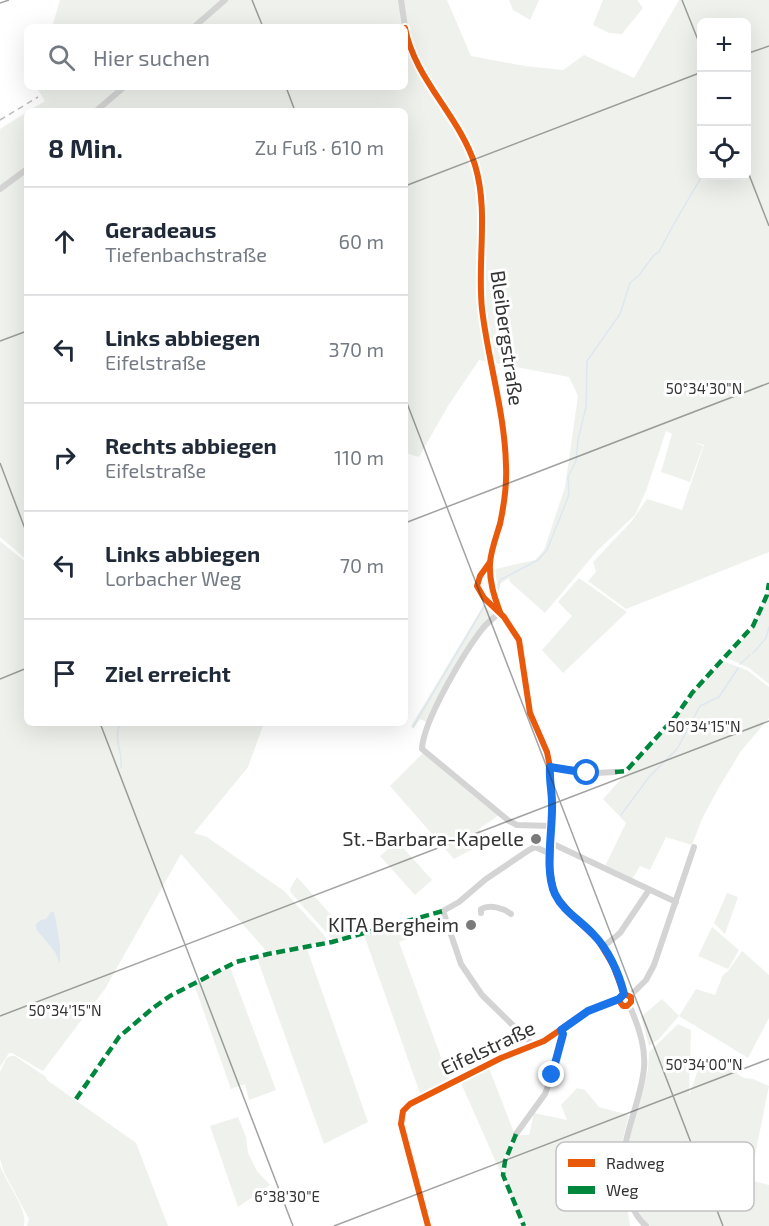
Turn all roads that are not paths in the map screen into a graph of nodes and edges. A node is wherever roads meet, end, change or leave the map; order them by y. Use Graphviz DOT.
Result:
graph roads {
  1 [pos="225,0"];
  2 [pos="401,0"];
  3 [pos="197,24"];
  4 [pos="405,24"];
  5 [pos="408,39"];
  6 [pos="120,90"];
  7 [pos="100,108"];
  8 [pos="24,171"];
  9 [pos="0,189"];
  10 [pos="490,562"];
  11 [pos="483,571"];
  12 [pos="490,578"];
  13 [pos="493,594"];
  14 [pos="484,598"];
  15 [pos="500,612"];
  16 [pos="550,767"];
  17 [pos="615,772"];
  18 [pos="551,826"];
  19 [pos="551,843"];
  20 [pos="694,847"];
  21 [pos="551,854"];
  22 [pos="650,890"];
  23 [pos="676,902"];
  24 [pos="481,913"];
  25 [pos="511,915"];
  26 [pos="603,947"];
  27 [pos="624,995"];
  28 [pos="629,1005"];
  29 [pos="561,1030"];
  30 [pos="533,1045"];
  31 [pos="516,1134"];
  32 [pos="626,1142"];
  33 [pos="635,1211"];
  34 [pos="428,1226"];
  35 [pos="646,1226"];
  1 -- 3 [label="street"];
  2 -- 4 [label="street, Bleibergstraße"];
  5 -- 10 [label="street, Bleibergstraße"];
  6 -- 7 [label="street"];
  8 -- 9 [label="street"];
  10 -- 11 [label="street, Bleibergstraße"];
  10 -- 12 [label="street, Bleibergstraße"];
  11 -- 12 [label="street"];
  11 -- 14 [label="street"];
  12 -- 13 [label="street, Bleibergstraße"];
  13 -- 14 [label="street"];
  13 -- 15 [label="street, Bleibergstraße"];
  14 -- 15 [label="street"];
  15 -- 16 [label="street"];
  15 -- 18 [label="street"];
  16 -- 17 [label="street"];
  16 -- 18 [label="street"];
  18 -- 19 [label="street"];
  19 -- 21 [label="street"];
  19 -- 22 [label="street"];
  20 -- 23 [label="street"];
  21 -- 26 [label="street"];
  21 -- 30 [label="street"];
  22 -- 23 [label="street"];
  22 -- 26 [label="street"];
  23 -- 27 [label="street"];
  24 -- 25 [label="street"];
  26 -- 27 [label="street"];
  27 -- 28 [label="street"];
  27 -- 28 [label="street"];
  27 -- 29 [label="street, Eifelstraße"];
  28 -- 32 [label="street"];
  29 -- 30 [label="street, Eifelstraße"];
  29 -- 31 [label="street"];
  30 -- 34 [label="street, Eifelstraße"];
  33 -- 35 [label="street"];
}
